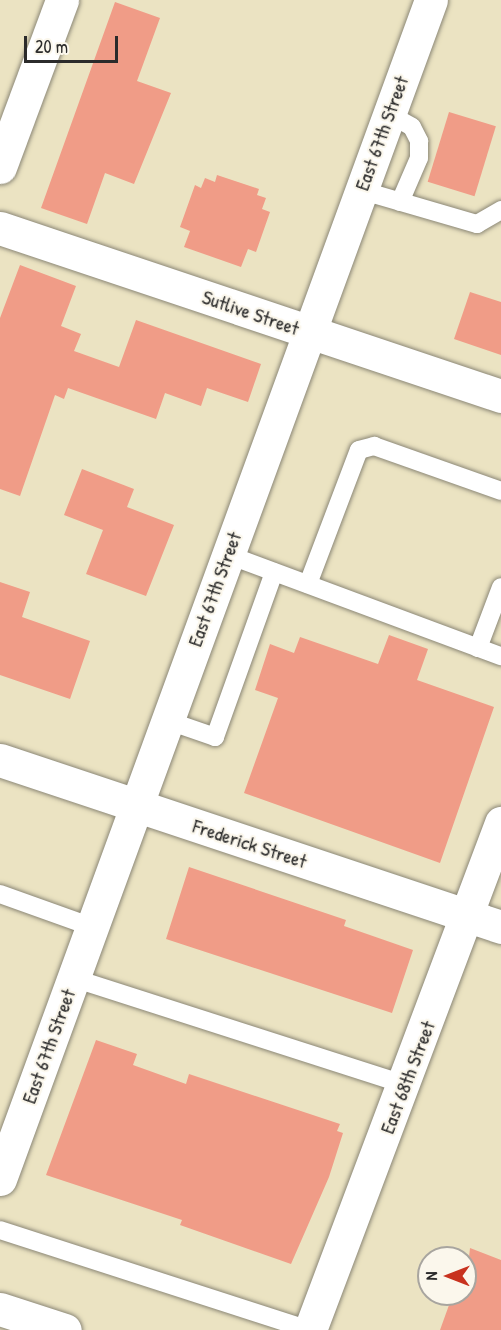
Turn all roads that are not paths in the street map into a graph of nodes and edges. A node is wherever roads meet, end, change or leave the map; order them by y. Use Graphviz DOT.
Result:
graph roads {
  1 [pos="62,0"];
  2 [pos="431,0"];
  3 [pos="388,114"];
  4 [pos="0,165"];
  5 [pos="360,190"];
  6 [pos="400,201"];
  7 [pos="501,210"];
  8 [pos="0,228"];
  9 [pos="307,331"];
  10 [pos="501,396"];
  11 [pos="501,491"];
  12 [pos="226,554"];
  13 [pos="274,572"];
  14 [pos="308,584"];
  15 [pos="501,587"];
  16 [pos="478,648"];
  17 [pos="501,657"];
  18 [pos="166,720"];
  19 [pos="0,760"];
  20 [pos="135,805"];
  21 [pos="501,823"];
  22 [pos="495,862"];
  23 [pos="0,894"];
  24 [pos="468,916"];
  25 [pos="92,927"];
  26 [pos="501,927"];
  27 [pos="73,978"];
  28 [pos="404,1084"];
  29 [pos="0,1179"];
  30 [pos="0,1230"];
  31 [pos="0,1309"];
  32 [pos="65,1330"];
  33 [pos="310,1330"];
  1 -- 4 [label="street"];
  2 -- 3 [label="street, East 67th Street"];
  3 -- 5 [label="street, East 67th Street"];
  3 -- 6 [label="lane"];
  5 -- 6 [label="lane"];
  5 -- 9 [label="street, East 67th Street"];
  6 -- 7 [label="lane"];
  8 -- 9 [label="street, Sutlive Street"];
  9 -- 10 [label="street, Sutlive Street"];
  9 -- 12 [label="street, East 67th Street"];
  11 -- 14 [label="lane"];
  12 -- 13 [label="lane"];
  12 -- 18 [label="street, East 67th Street"];
  13 -- 14 [label="lane"];
  13 -- 18 [label="lane"];
  14 -- 16 [label="lane"];
  15 -- 16 [label="lane"];
  16 -- 17 [label="lane"];
  18 -- 20 [label="street, East 67th Street"];
  19 -- 20 [label="street, Frederick Street"];
  20 -- 24 [label="street, Frederick Street"];
  20 -- 25 [label="street, East 67th Street"];
  21 -- 22 [label="street, East 68th Street"];
  22 -- 24 [label="street, East 68th Street"];
  23 -- 25 [label="lane"];
  24 -- 26 [label="street, Frederick Street"];
  24 -- 28 [label="street, East 68th Street"];
  25 -- 27 [label="street, East 67th Street"];
  27 -- 28 [label="lane"];
  27 -- 29 [label="street, East 67th Street"];
  28 -- 33 [label="street, East 68th Street"];
  30 -- 33 [label="lane"];
  31 -- 32 [label="street"];
}
